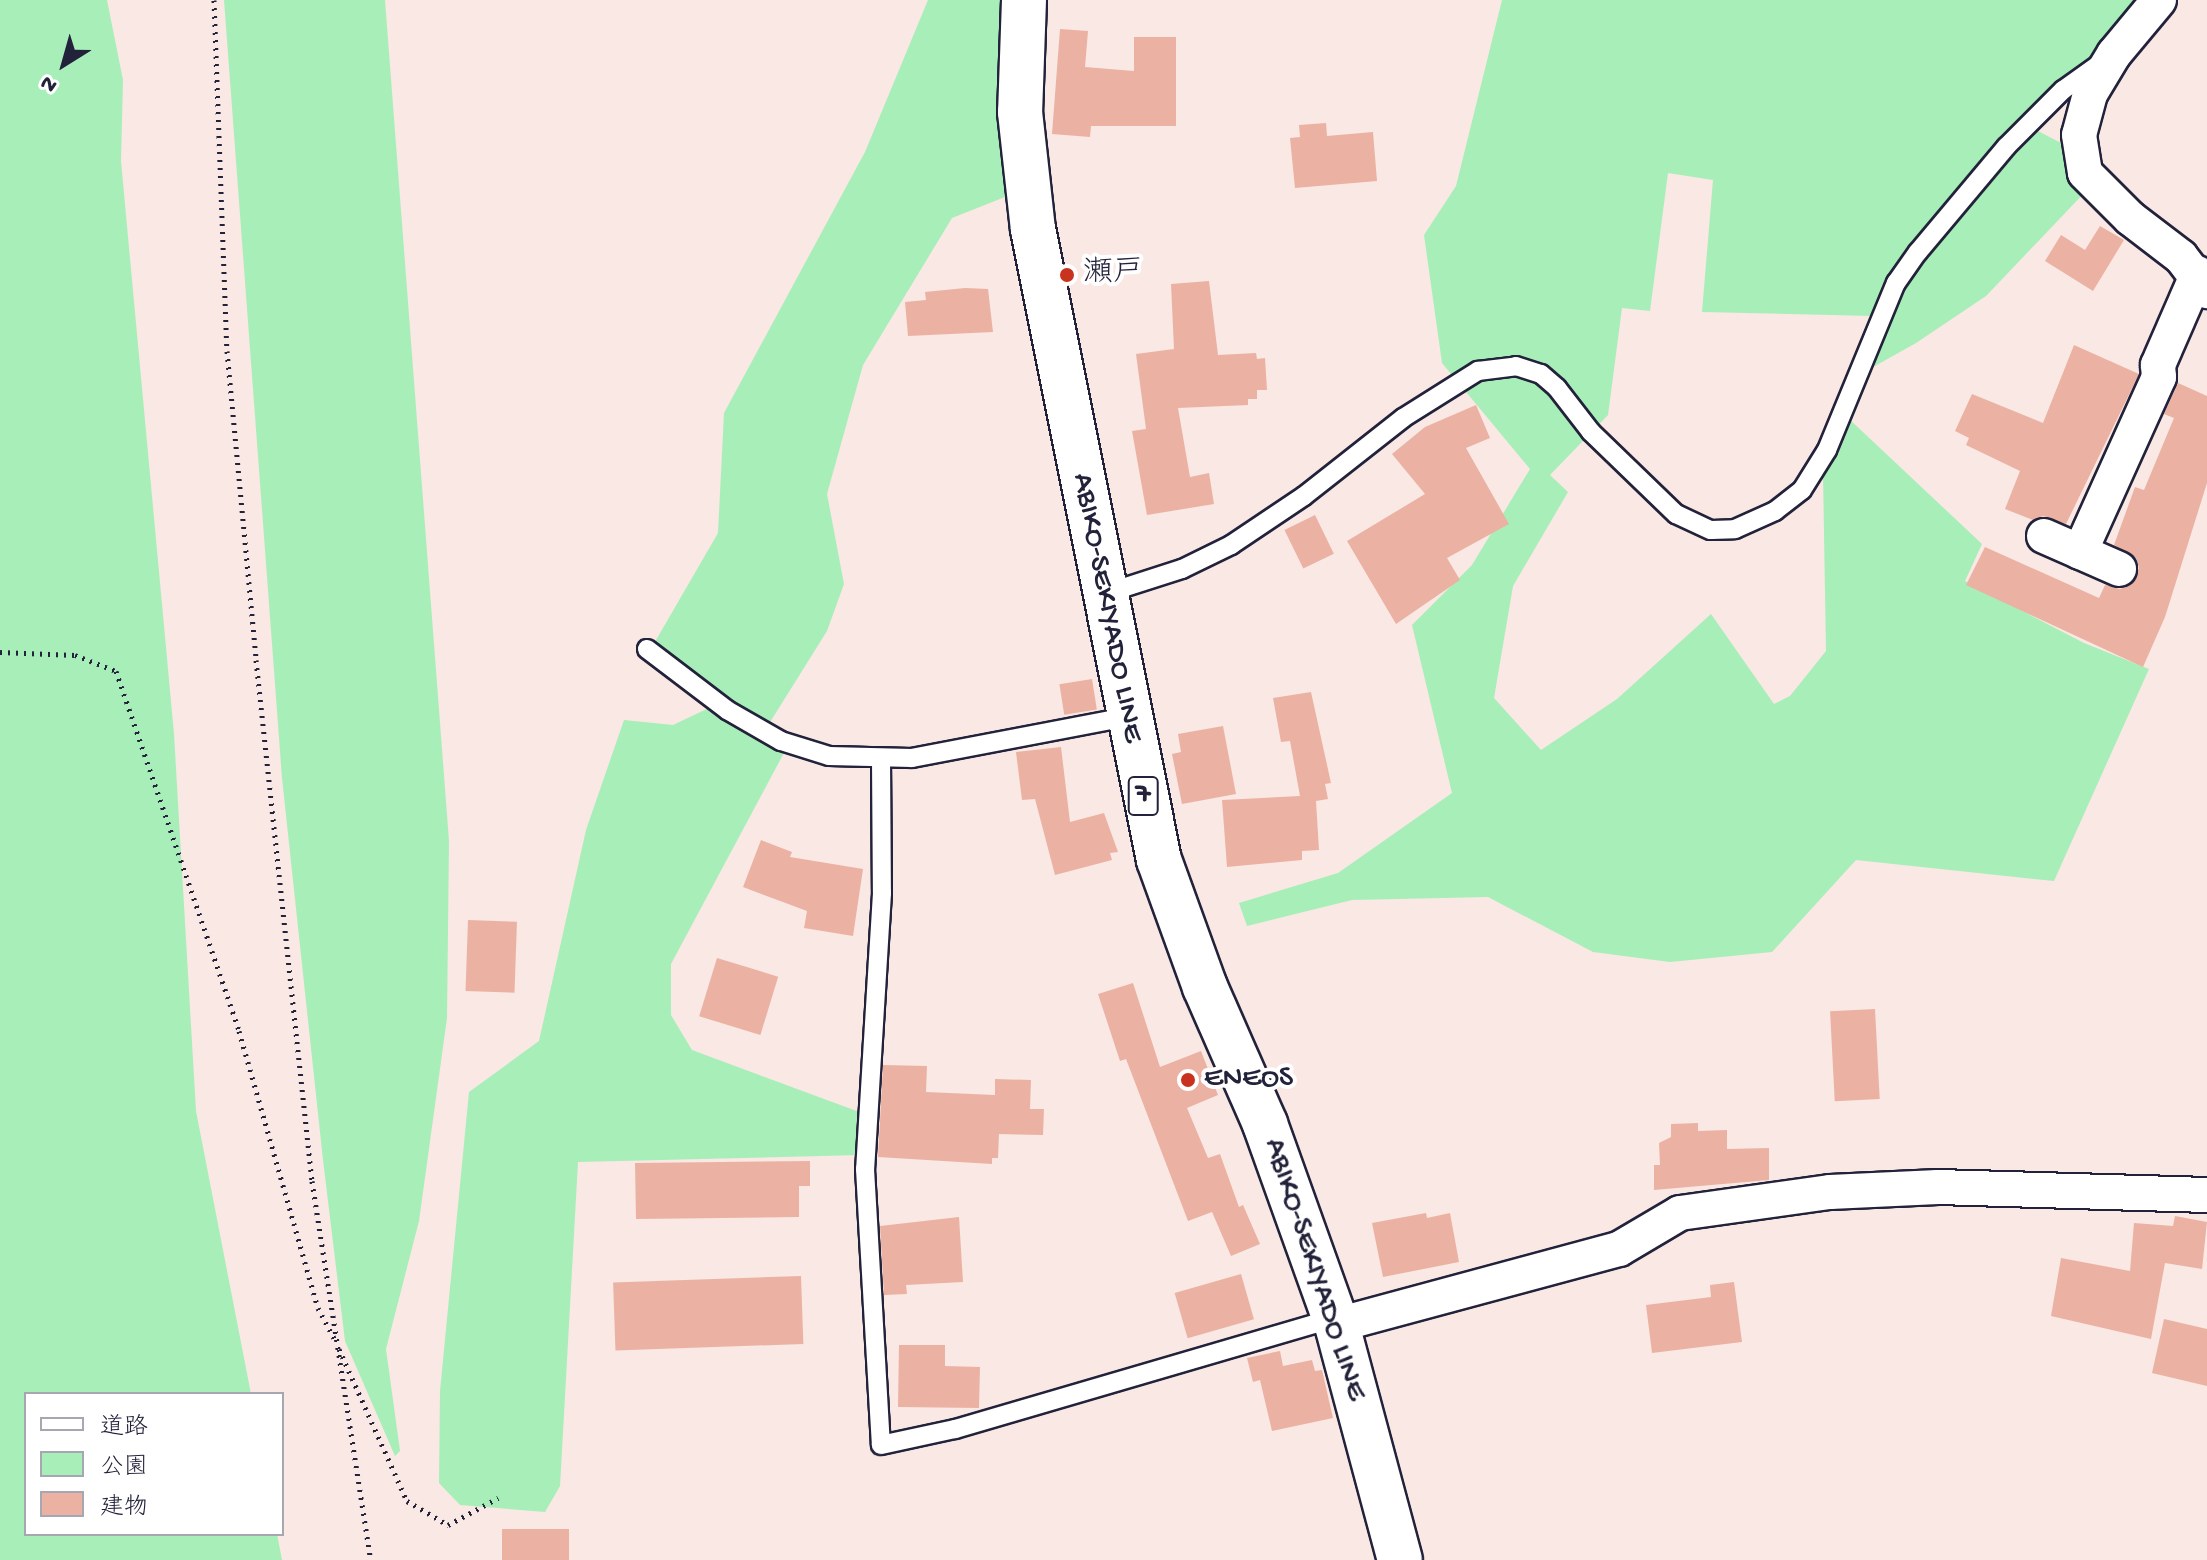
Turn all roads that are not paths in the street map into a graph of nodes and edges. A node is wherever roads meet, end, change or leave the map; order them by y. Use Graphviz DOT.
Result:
graph roads {
  1 [pos="1024,0"];
  2 [pos="2159,0"];
  3 [pos="2114,54"];
  4 [pos="2203,282"];
  5 [pos="2044,536"];
  6 [pos="2080,552"];
  7 [pos="2119,569"];
  8 [pos="1104,594"];
  9 [pos="647,649"];
  10 [pos="1126,717"];
  11 [pos="881,759"];
  12 [pos="2207,1195"];
  13 [pos="1335,1322"];
  14 [pos="1400,1560"];
  1 -- 8 [label="main road, ABIKO-SEKIYADO LINE / 7"];
  2 -- 3 [label="street"];
  3 -- 4 [label="street"];
  3 -- 8 [label="lane"];
  4 -- 6 [label="street"];
  5 -- 6 [label="street"];
  6 -- 7 [label="street"];
  8 -- 10 [label="main road, ABIKO-SEKIYADO LINE / 7"];
  9 -- 11 [label="lane"];
  10 -- 11 [label="lane"];
  10 -- 13 [label="main road, ABIKO-SEKIYADO LINE / 7"];
  11 -- 13 [label="lane"];
  12 -- 13 [label="street"];
  13 -- 14 [label="main road, ABIKO-SEKIYADO LINE / 7"];
}
